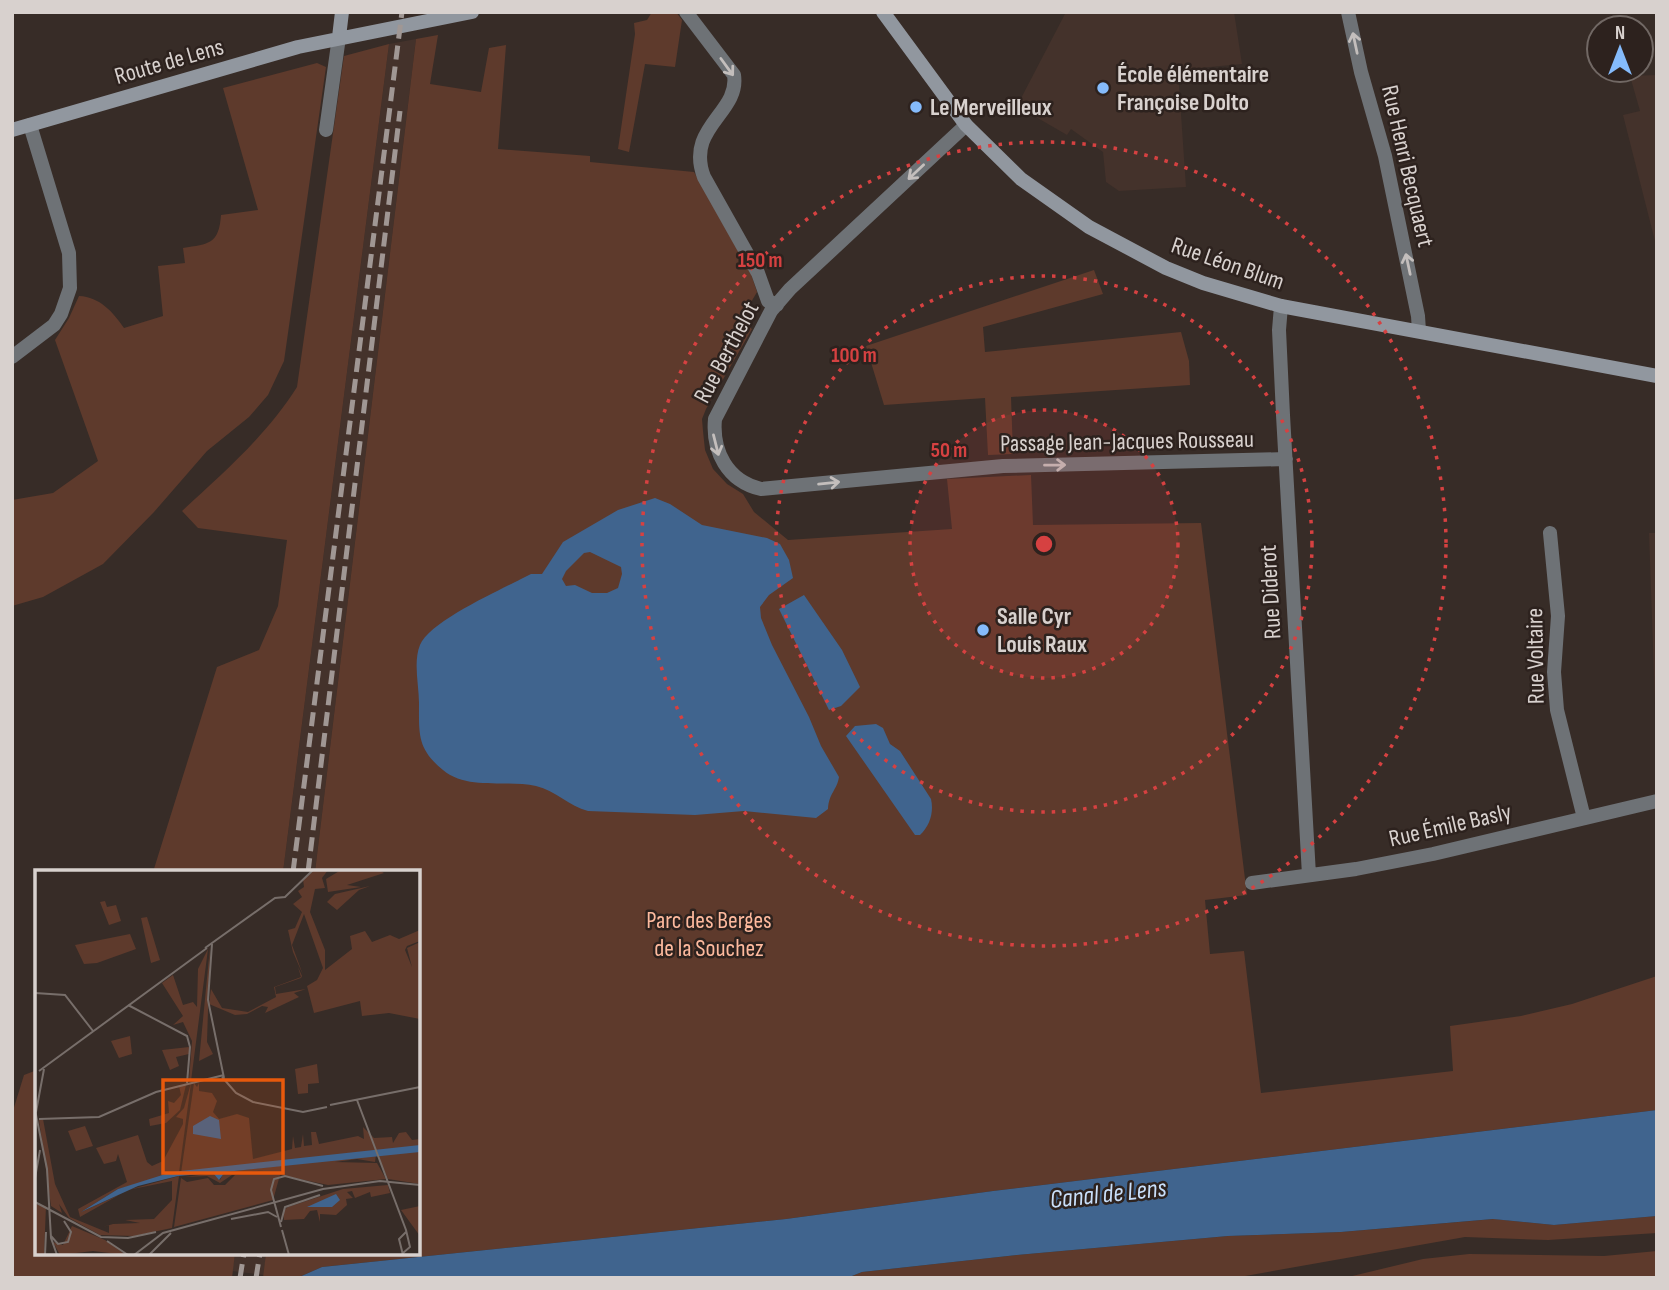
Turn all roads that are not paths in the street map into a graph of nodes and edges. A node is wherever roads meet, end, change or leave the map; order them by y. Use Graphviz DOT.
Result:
graph roads {
  1 [pos="342,12"];
  2 [pos="472,12"];
  3 [pos="685,12"];
  4 [pos="883,12"];
  5 [pos="1349,12"];
  6 [pos="339,37"];
  7 [pos="30,125"];
  8 [pos="966,125"];
  9 [pos="12,130"];
  10 [pos="326,130"];
  11 [pos="777,305"];
  12 [pos="1281,306"];
  13 [pos="1419,331"];
  14 [pos="12,357"];
  15 [pos="1657,376"];
  16 [pos="1286,459"];
  17 [pos="761,489"];
  18 [pos="1550,533"];
  19 [pos="1657,801"];
  20 [pos="1584,818"];
  21 [pos="1309,875"];
  22 [pos="1252,883"];
  1 -- 6 [label="street"];
  2 -- 6 [label="street"];
  3 -- 11 [label="street, one-way"];
  4 -- 8 [label="street, Rue Léon Blum"];
  13 -- 5 [label="street, Rue Henri Becquaert, one-way"];
  6 -- 7 [label="street, Route de Lens"];
  6 -- 10 [label="street"];
  7 -- 9 [label="street, Route de Lens"];
  7 -- 14 [label="street"];
  8 -- 11 [label="street, Rue Berthelot, one-way"];
  8 -- 12 [label="street, Rue Léon Blum"];
  11 -- 17 [label="street, Rue Berthelot, one-way"];
  12 -- 13 [label="street, Rue Léon Blum"];
  12 -- 16 [label="street, Rue Diderot"];
  13 -- 15 [label="street, Rue Léon Blum"];
  17 -- 16 [label="street, Passage Jean-Jacques Rousseau, one-way"];
  16 -- 21 [label="street, Rue Diderot"];
  18 -- 20 [label="street, Rue Voltaire"];
  19 -- 20 [label="street, Rue Émile Basly"];
  20 -- 21 [label="street, Rue Émile Basly"];
  21 -- 22 [label="street, Rue Émile Basly"];
}
